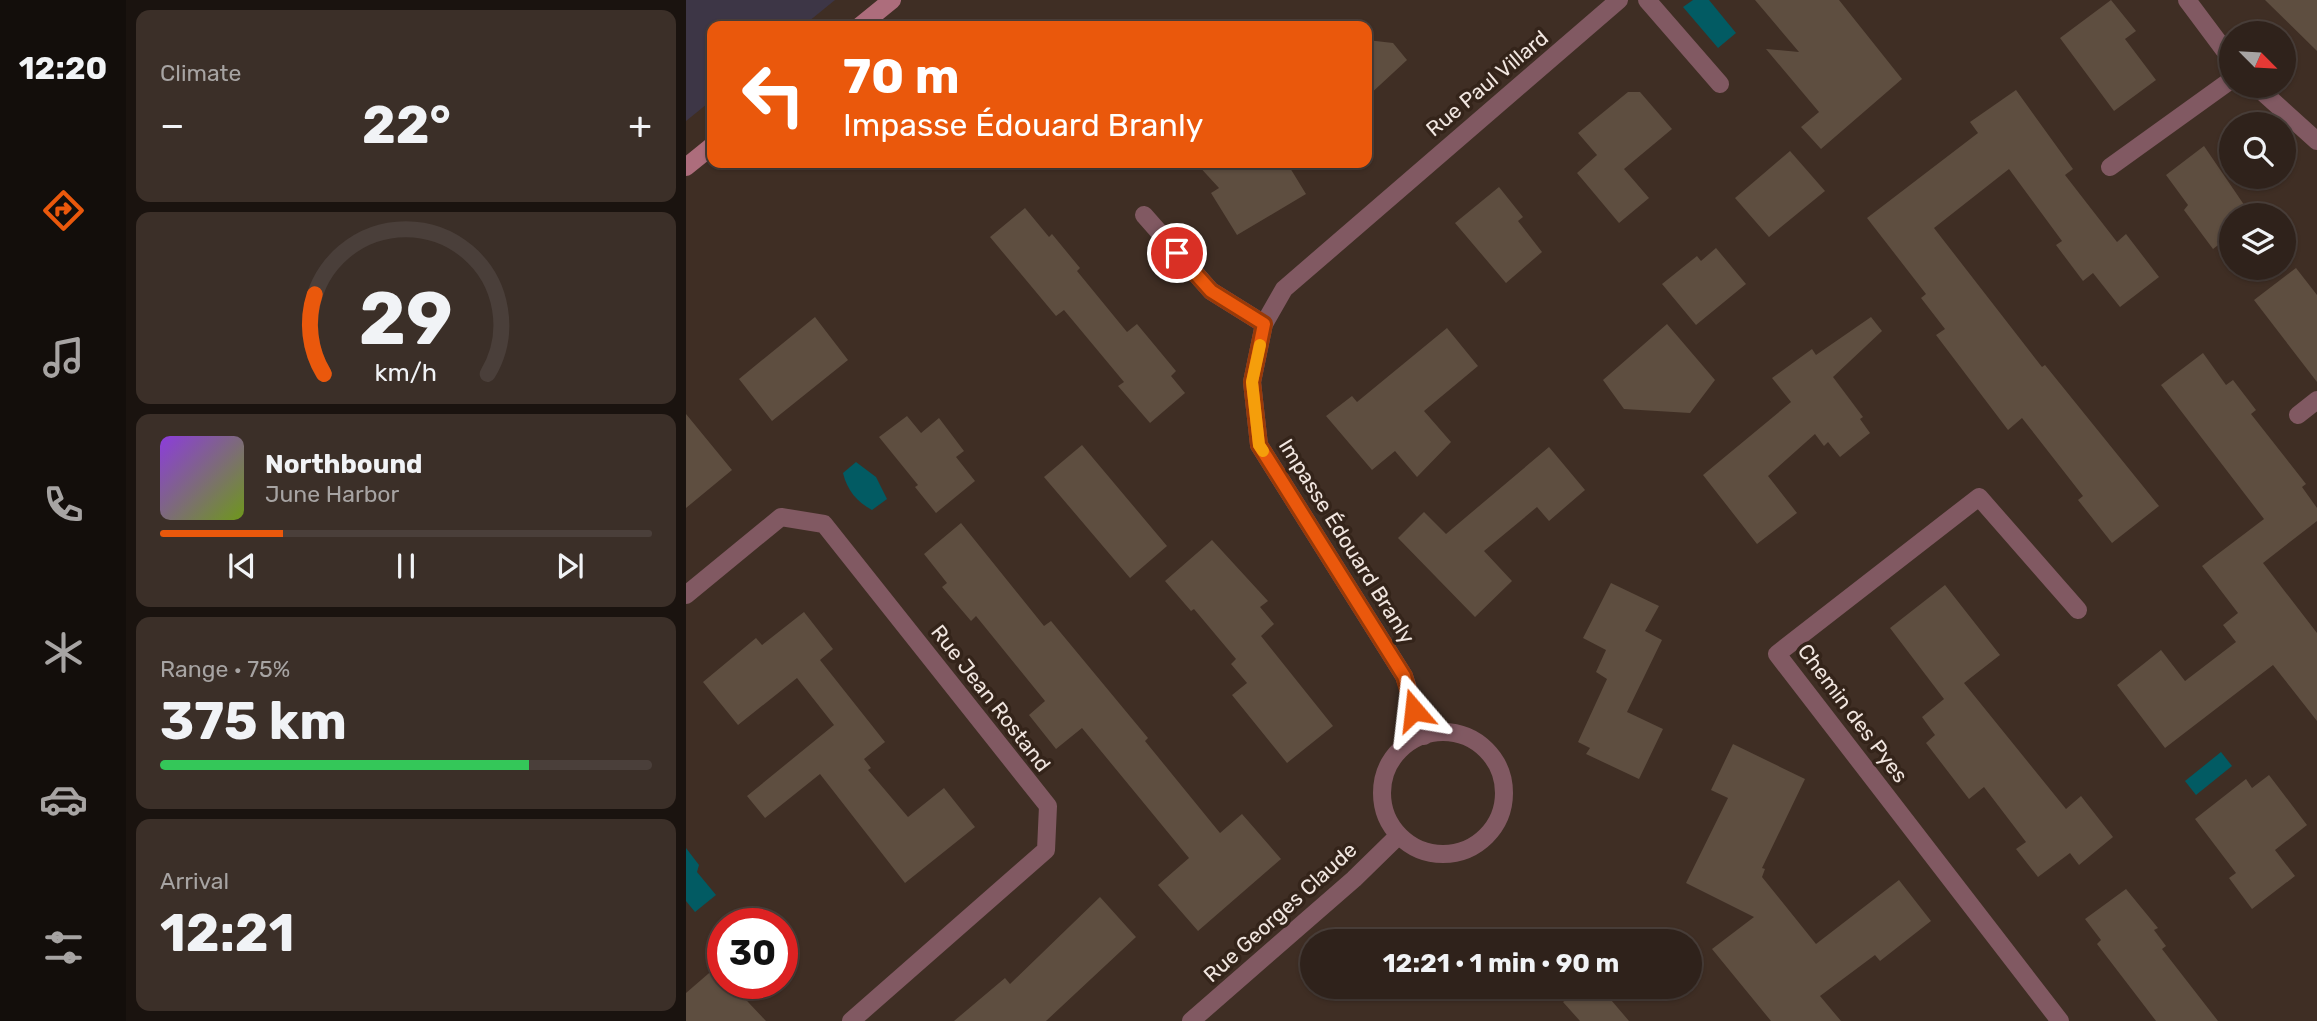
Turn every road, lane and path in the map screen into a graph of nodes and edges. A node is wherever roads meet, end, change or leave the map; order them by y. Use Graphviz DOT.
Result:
graph roads {
  1 [pos="892,0"];
  2 [pos="1619,0"];
  3 [pos="1647,0"];
  4 [pos="2187,0"];
  5 [pos="866,21"];
  6 [pos="2219,43"];
  7 [pos="1720,84"];
  8 [pos="2219,89"];
  9 [pos="2269,98"];
  10 [pos="2317,141"];
  11 [pos="707,150"];
  12 [pos="686,167"];
  13 [pos="2110,167"];
  14 [pos="1385,200"];
  15 [pos="1144,215"];
  16 [pos="1264,324"];
  17 [pos="2317,400"];
  18 [pos="2298,415"];
  19 [pos="686,595"];
  20 [pos="2078,610"];
  21 [pos="1424,736"];
  22 [pos="1398,836"];
  23 [pos="861,1018"];
  24 [pos="1191,1021"];
  25 [pos="2060,1021"];
  1 -- 5 [label="main road"];
  2 -- 14 [label="street, Rue Paul Villard"];
  3 -- 7 [label="street"];
  4 -- 6 [label="street"];
  8 -- 13 [label="street"];
  9 -- 10 [label="street"];
  11 -- 12 [label="main road"];
  14 -- 16 [label="street, Impasse Édouard Branly"];
  15 -- 16 [label="street"];
  16 -- 21 [label="street, Impasse Édouard Branly"];
  17 -- 18 [label="street"];
  19 -- 23 [label="street, Rue Jean Rostand"];
  20 -- 25 [label="street, Chemin des Pyes"];
  21 -- 22 [label="street"];
  21 -- 22 [label="street"];
  22 -- 24 [label="street, Rue Georges Claude"];
}
